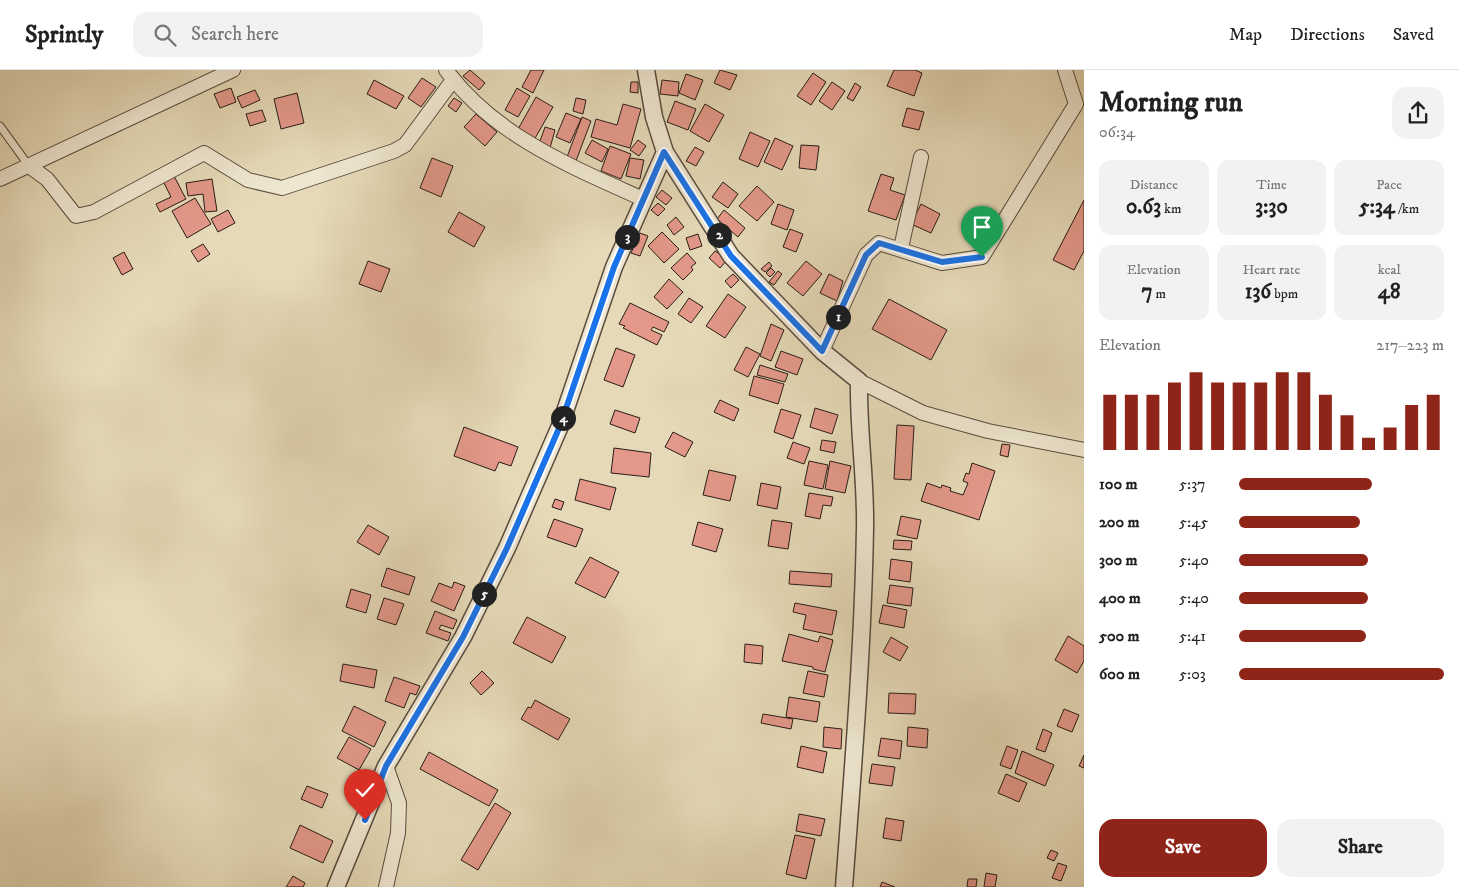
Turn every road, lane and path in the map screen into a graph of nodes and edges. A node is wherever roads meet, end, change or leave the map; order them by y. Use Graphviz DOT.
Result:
graph roads {
  1 [pos="233,70"];
  2 [pos="646,70"];
  3 [pos="1065,70"];
  4 [pos="449,75"];
  5 [pos="0,126"];
  6 [pos="664,152"];
  7 [pos="921,157"];
  8 [pos="29,166"];
  9 [pos="0,179"];
  10 [pos="643,198"];
  11 [pos="900,248"];
  12 [pos="822,351"];
  13 [pos="858,381"];
  14 [pos="1084,450"];
  15 [pos="386,766"];
  16 [pos="336,887"];
  17 [pos="386,887"];
  18 [pos="844,887"];
  1 -- 8 [label="street"];
  2 -- 6 [label="street"];
  3 -- 11 [label="street"];
  4 -- 8 [label="street"];
  4 -- 10 [label="street"];
  5 -- 8 [label="lane"];
  6 -- 10 [label="street"];
  6 -- 12 [label="street"];
  7 -- 11 [label="street"];
  8 -- 9 [label="street"];
  10 -- 15 [label="street"];
  11 -- 12 [label="street"];
  12 -- 13 [label="street"];
  13 -- 14 [label="street"];
  13 -- 18 [label="street"];
  15 -- 16 [label="street"];
  15 -- 17 [label="street"];
}
